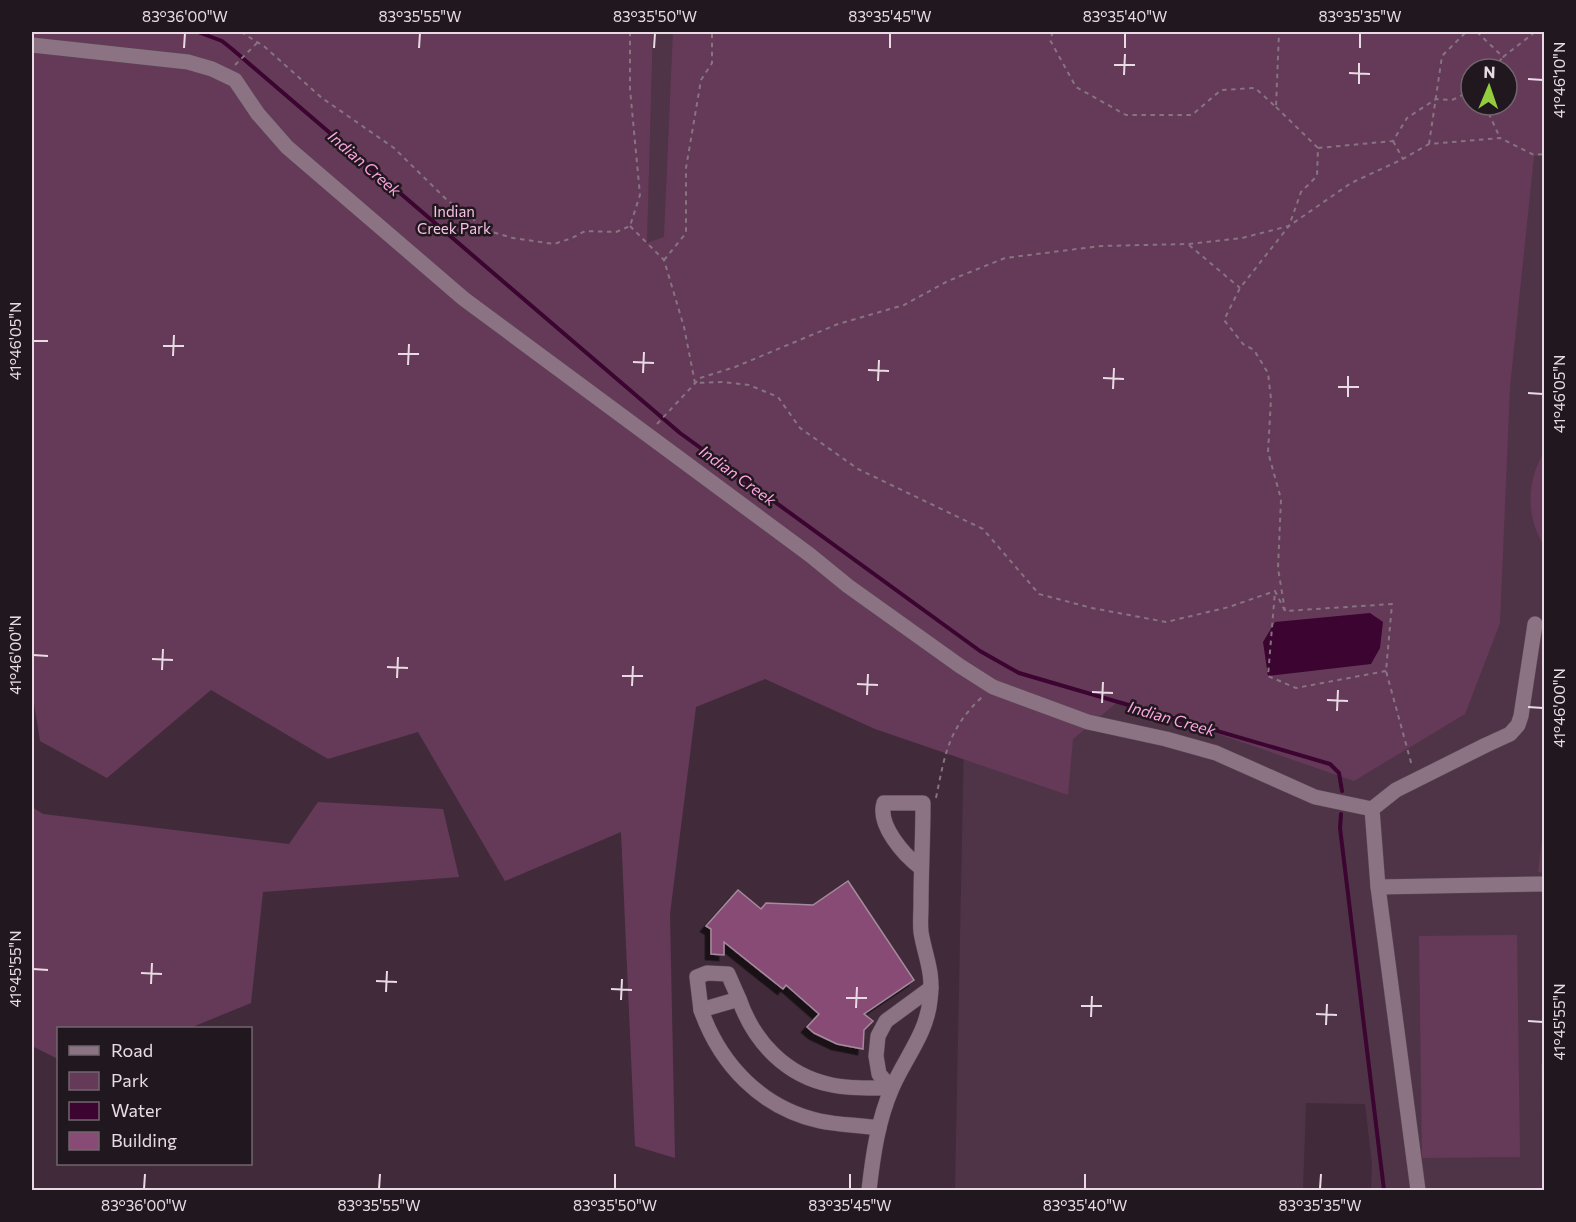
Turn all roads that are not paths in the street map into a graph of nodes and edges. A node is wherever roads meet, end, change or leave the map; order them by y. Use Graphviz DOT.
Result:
graph roads {
  1 [pos="32,45"];
  2 [pos="1535,624"];
  3 [pos="1372,809"];
  4 [pos="921,868"];
  5 [pos="1545,884"];
  6 [pos="1378,887"];
  7 [pos="931,988"];
  8 [pos="739,999"];
  9 [pos="701,1010"];
  10 [pos="891,1088"];
  11 [pos="879,1128"];
  12 [pos="869,1191"];
  13 [pos="1418,1191"];
  1 -- 3 [label="lane"];
  2 -- 3 [label="lane"];
  3 -- 6 [label="lane"];
  4 -- 4 [label="lane"];
  4 -- 7 [label="lane"];
  5 -- 6 [label="lane"];
  6 -- 13 [label="lane"];
  7 -- 10 [label="lane"];
  7 -- 10 [label="lane"];
  8 -- 9 [label="lane"];
  8 -- 9 [label="lane"];
  8 -- 10 [label="lane"];
  9 -- 11 [label="lane"];
  10 -- 11 [label="lane"];
  11 -- 12 [label="lane"];
}
